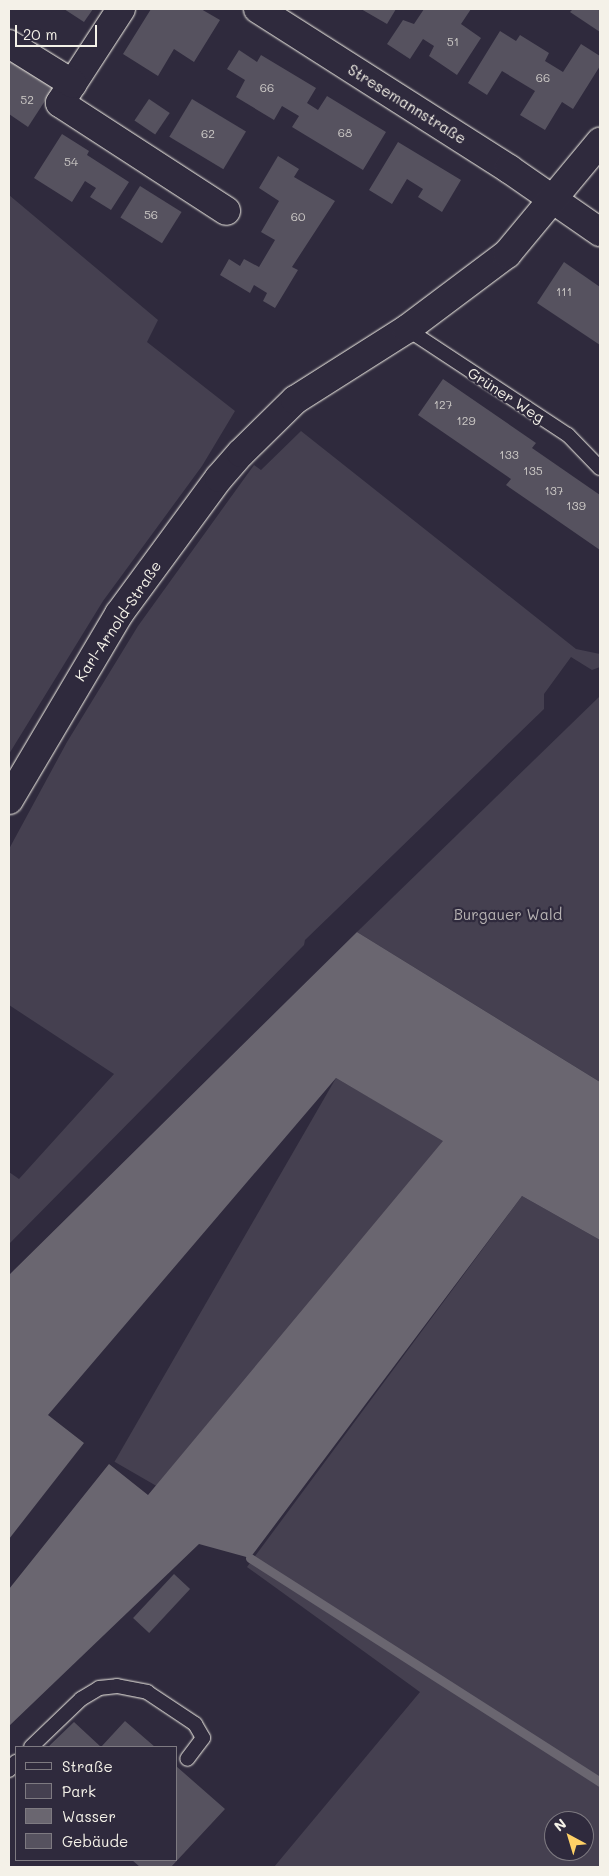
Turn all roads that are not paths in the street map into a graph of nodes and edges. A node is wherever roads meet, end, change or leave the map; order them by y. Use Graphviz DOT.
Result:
graph roads {
  1 [pos="121,9"];
  2 [pos="258,9"];
  3 [pos="9,44"];
  4 [pos="73,84"];
  5 [pos="600,142"];
  6 [pos="554,201"];
  7 [pos="226,211"];
  8 [pos="600,232"];
  9 [pos="407,329"];
  10 [pos="600,468"];
  11 [pos="9,800"];
  12 [pos="32,1746"];
  13 [pos="187,1759"];
  1 -- 4 [label="street"];
  2 -- 6 [label="street, Stresemannstraße"];
  3 -- 4 [label="street"];
  4 -- 7 [label="street"];
  5 -- 6 [label="street"];
  6 -- 8 [label="street"];
  6 -- 9 [label="street"];
  9 -- 10 [label="lane, Grüner Weg"];
  9 -- 11 [label="street, Karl-Arnold-Straße"];
  12 -- 13 [label="lane"];
}
